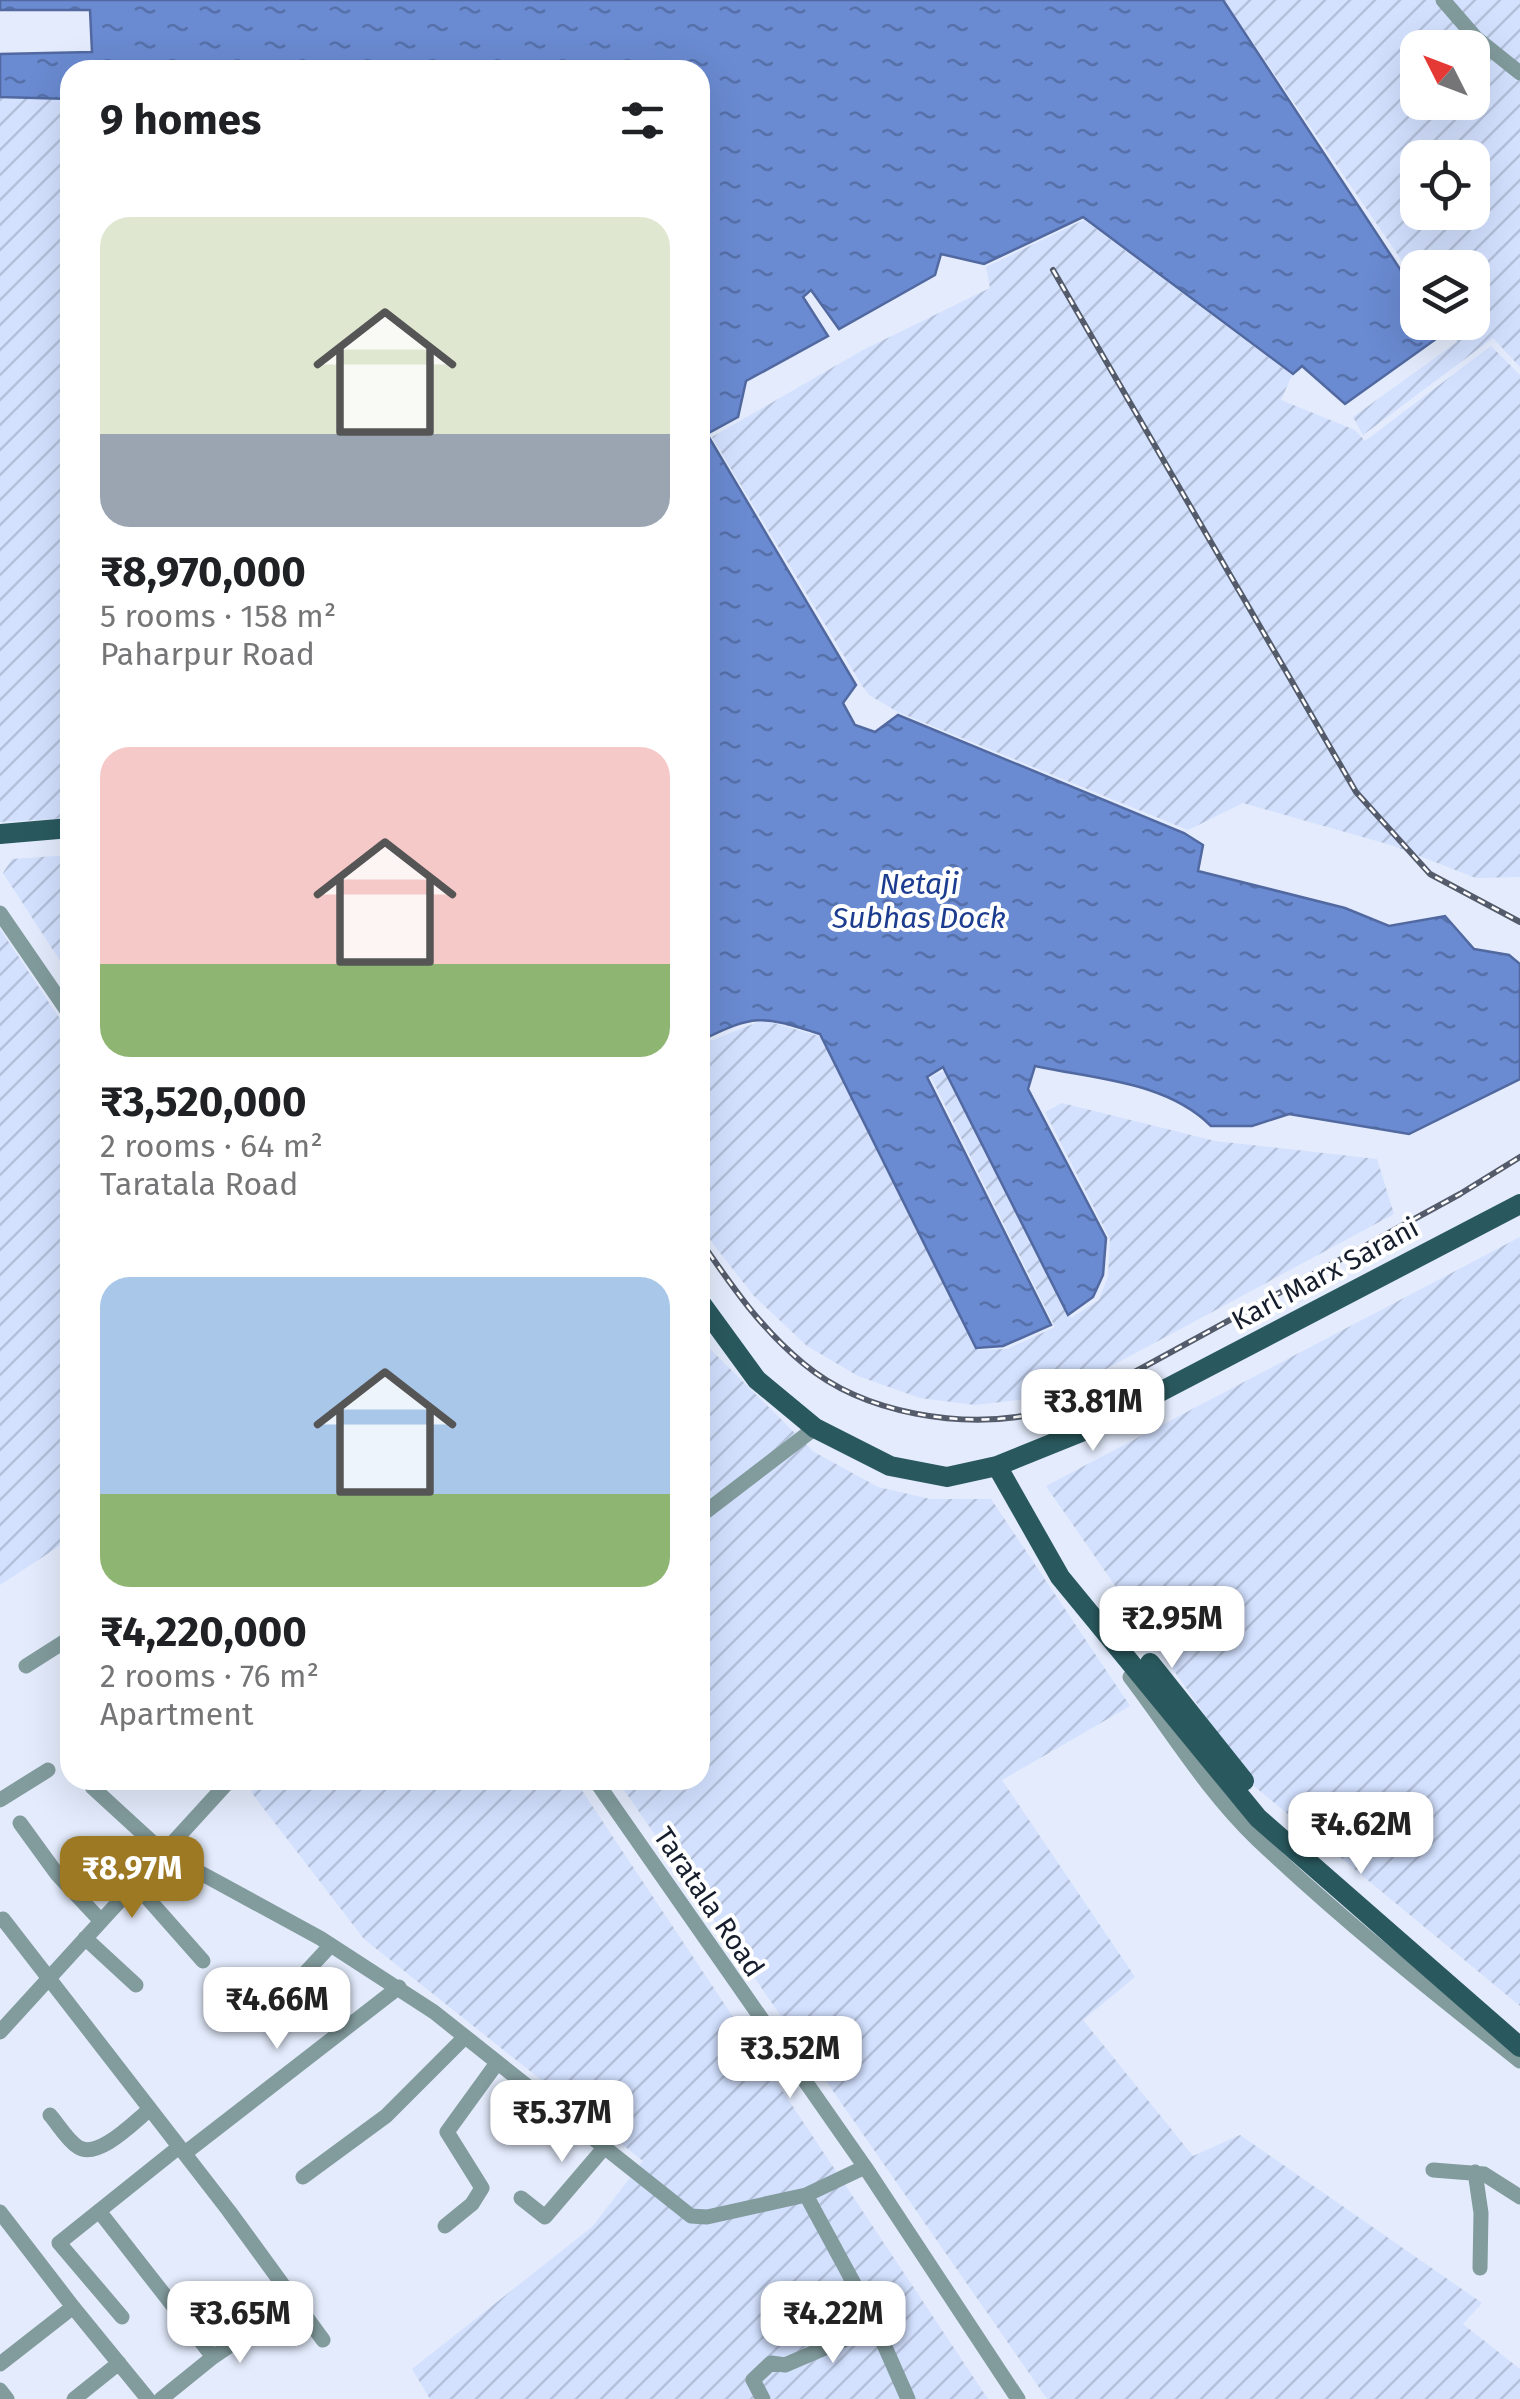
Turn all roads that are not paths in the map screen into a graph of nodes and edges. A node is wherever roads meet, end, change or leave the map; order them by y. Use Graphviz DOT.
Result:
graph roads {
  1 [pos="1444,0"];
  2 [pos="1520,73"];
  3 [pos="60,829"];
  4 [pos="0,838"];
  5 [pos="60,840"];
  6 [pos="0,913"];
  7 [pos="60,1000"];
  8 [pos="1520,1204"];
  9 [pos="710,1316"];
  10 [pos="814,1428"];
  11 [pos="997,1466"];
  12 [pos="710,1508"];
  13 [pos="1127,1645"];
  14 [pos="60,1646"];
  15 [pos="26,1666"];
  16 [pos="1188,1720"];
  17 [pos="48,1770"];
  18 [pos="95,1790"];
  19 [pos="221,1790"];
  20 [pos="602,1790"];
  21 [pos="0,1800"];
  22 [pos="20,1823"];
  23 [pos="164,1852"];
  24 [pos="135,1884"];
  25 [pos="3,1920"];
  26 [pos="101,1922"];
  27 [pos="86,1938"];
  28 [pos="331,1945"];
  29 [pos="203,1960"];
  30 [pos="48,1978"];
  31 [pos="136,1985"];
  32 [pos="399,1987"];
  33 [pos="267,2014"];
  34 [pos="1520,2030"];
  35 [pos="0,2032"];
  36 [pos="466,2038"];
  37 [pos="1520,2047"];
  38 [pos="1520,2061"];
  39 [pos="497,2063"];
  40 [pos="149,2110"];
  41 [pos="50,2115"];
  42 [pos="604,2148"];
  43 [pos="182,2150"];
  44 [pos="865,2167"];
  45 [pos="1432,2170"];
  46 [pos="1475,2172"];
  47 [pos="303,2177"];
  48 [pos="806,2194"];
  49 [pos="1520,2197"];
  50 [pos="521,2198"];
  51 [pos="99,2211"];
  52 [pos="0,2212"];
  53 [pos="446,2226"];
  54 [pos="1480,2268"];
  55 [pos="295,2301"];
  56 [pos="73,2308"];
  57 [pos="122,2317"];
  58 [pos="876,2326"];
  59 [pos="323,2340"];
  60 [pos="212,2357"];
  61 [pos="119,2363"];
  62 [pos="0,2364"];
  63 [pos="0,2390"];
  64 [pos="7,2399"];
  65 [pos="74,2399"];
  66 [pos="148,2399"];
  67 [pos="161,2399"];
  68 [pos="763,2399"];
  69 [pos="908,2399"];
  70 [pos="1018,2399"];
  1 -- 2 [label="street"];
  3 -- 4 [label="main road"];
  4 -- 5 [label="main road"];
  6 -- 7 [label="street"];
  8 -- 11 [label="main road, Karl Marx Sarani"];
  9 -- 10 [label="main road, Karl Marx Sarani"];
  10 -- 11 [label="main road, Karl Marx Sarani"];
  10 -- 12 [label="street"];
  11 -- 13 [label="main road"];
  13 -- 16 [label="main road"];
  13 -- 38 [label="street"];
  14 -- 15 [label="street"];
  16 -- 34 [label="main road"];
  16 -- 37 [label="main road"];
  17 -- 21 [label="street"];
  18 -- 23 [label="street"];
  19 -- 23 [label="street"];
  20 -- 44 [label="street, Taratala Road"];
  22 -- 26 [label="street"];
  23 -- 24 [label="street"];
  23 -- 28 [label="street"];
  24 -- 26 [label="street"];
  24 -- 29 [label="street"];
  25 -- 30 [label="street"];
  26 -- 27 [label="street"];
  27 -- 30 [label="street"];
  27 -- 31 [label="street"];
  28 -- 32 [label="street"];
  28 -- 33 [label="street"];
  30 -- 35 [label="street"];
  30 -- 40 [label="street"];
  32 -- 36 [label="street"];
  32 -- 43 [label="street"];
  36 -- 39 [label="street"];
  36 -- 47 [label="street"];
  39 -- 42 [label="street"];
  39 -- 53 [label="street"];
  40 -- 41 [label="street"];
  40 -- 43 [label="street"];
  42 -- 48 [label="street"];
  42 -- 50 [label="street"];
  43 -- 51 [label="street"];
  43 -- 55 [label="street"];
  44 -- 48 [label="street"];
  44 -- 70 [label="street, Taratala Road"];
  45 -- 46 [label="street"];
  46 -- 49 [label="street"];
  46 -- 54 [label="street"];
  48 -- 58 [label="street"];
  51 -- 57 [label="street"];
  51 -- 60 [label="street"];
  52 -- 56 [label="street"];
  55 -- 59 [label="street"];
  55 -- 60 [label="street"];
  56 -- 61 [label="street"];
  56 -- 62 [label="street"];
  58 -- 68 [label="street"];
  58 -- 69 [label="street"];
  60 -- 67 [label="street"];
  61 -- 65 [label="street"];
  61 -- 66 [label="street"];
  63 -- 64 [label="street"];
}
